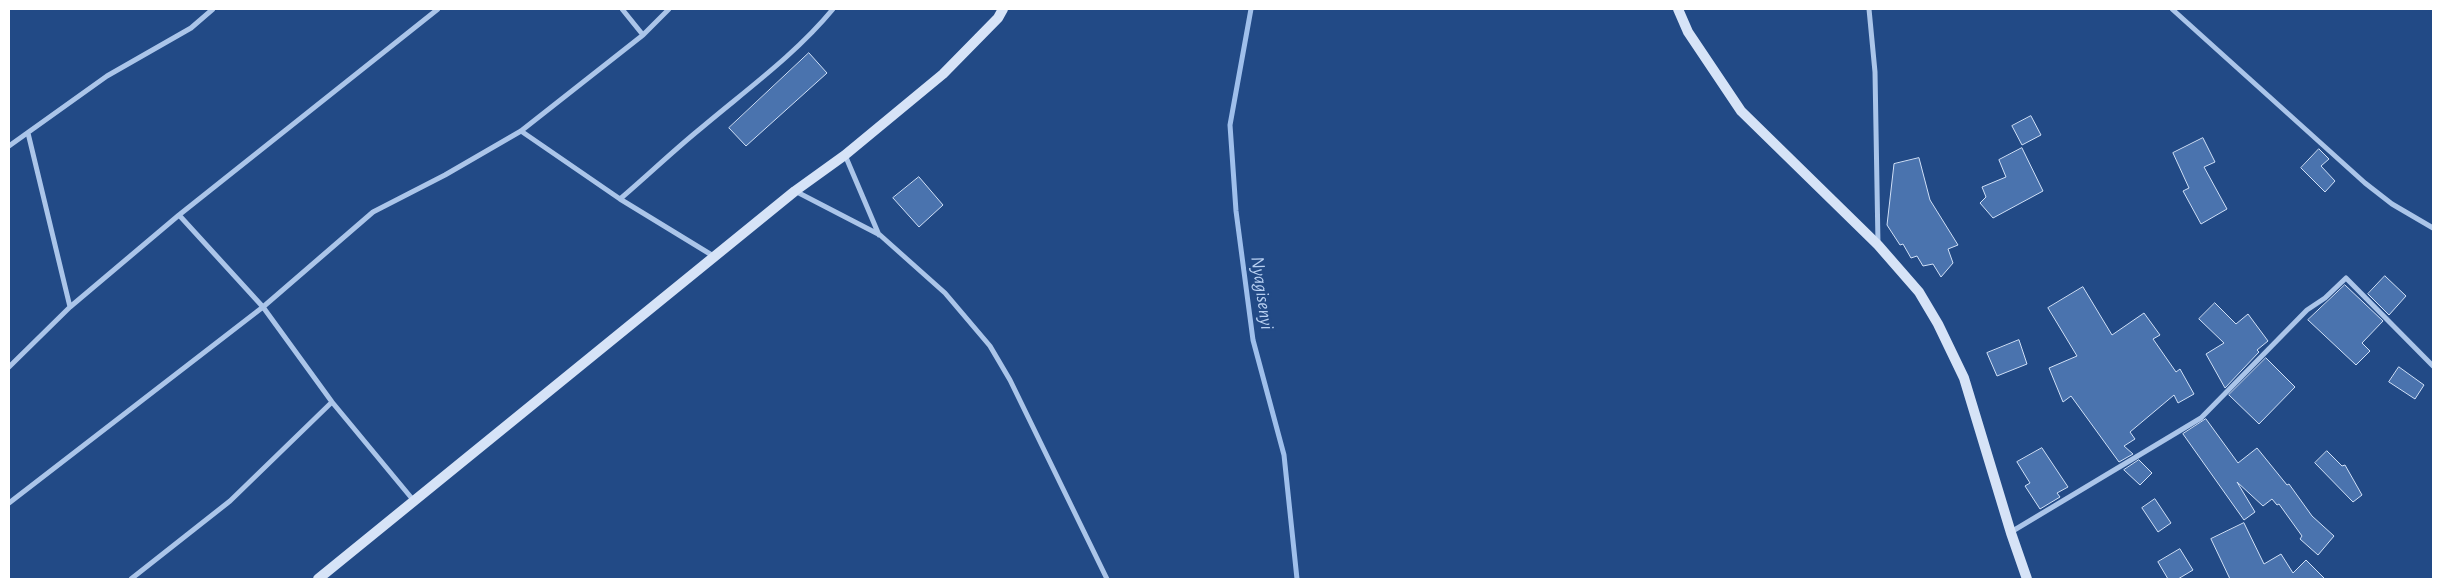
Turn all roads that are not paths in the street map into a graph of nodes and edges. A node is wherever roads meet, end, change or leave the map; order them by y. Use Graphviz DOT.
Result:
graph roads {
  1 [pos="213,9"];
  2 [pos="438,9"];
  3 [pos="622,9"];
  4 [pos="670,9"];
  5 [pos="833,9"];
  6 [pos="1003,9"];
  7 [pos="1678,9"];
  8 [pos="1869,9"];
  9 [pos="2172,9"];
  10 [pos="643,36"];
  11 [pos="521,131"];
  12 [pos="28,133"];
  13 [pos="9,146"];
  14 [pos="845,155"];
  15 [pos="796,192"];
  16 [pos="620,199"];
  17 [pos="179,215"];
  18 [pos="2433,228"];
  19 [pos="880,235"];
  20 [pos="1878,245"];
  21 [pos="714,257"];
  22 [pos="263,307"];
  23 [pos="70,308"];
  24 [pos="2433,366"];
  25 [pos="9,367"];
  26 [pos="332,402"];
  27 [pos="414,502"];
  28 [pos="9,503"];
  29 [pos="2011,533"];
  30 [pos="131,579"];
  31 [pos="318,579"];
  32 [pos="1107,579"];
  33 [pos="2028,579"];
  1 -- 12 [label="street"];
  2 -- 17 [label="street"];
  3 -- 10 [label="street"];
  4 -- 10 [label="street"];
  5 -- 16 [label="street"];
  6 -- 14 [label="main road"];
  7 -- 20 [label="main road"];
  8 -- 20 [label="street"];
  9 -- 18 [label="street"];
  10 -- 11 [label="street"];
  11 -- 16 [label="street"];
  11 -- 22 [label="street"];
  12 -- 13 [label="street"];
  12 -- 23 [label="street"];
  14 -- 15 [label="main road"];
  14 -- 19 [label="street"];
  15 -- 19 [label="street"];
  15 -- 21 [label="main road"];
  16 -- 21 [label="street"];
  17 -- 22 [label="street"];
  17 -- 23 [label="street"];
  19 -- 32 [label="street"];
  20 -- 29 [label="main road"];
  21 -- 27 [label="main road"];
  22 -- 26 [label="street"];
  22 -- 28 [label="street"];
  23 -- 25 [label="street"];
  24 -- 29 [label="street"];
  26 -- 27 [label="street"];
  26 -- 30 [label="street"];
  27 -- 31 [label="main road"];
  29 -- 33 [label="main road"];
}
